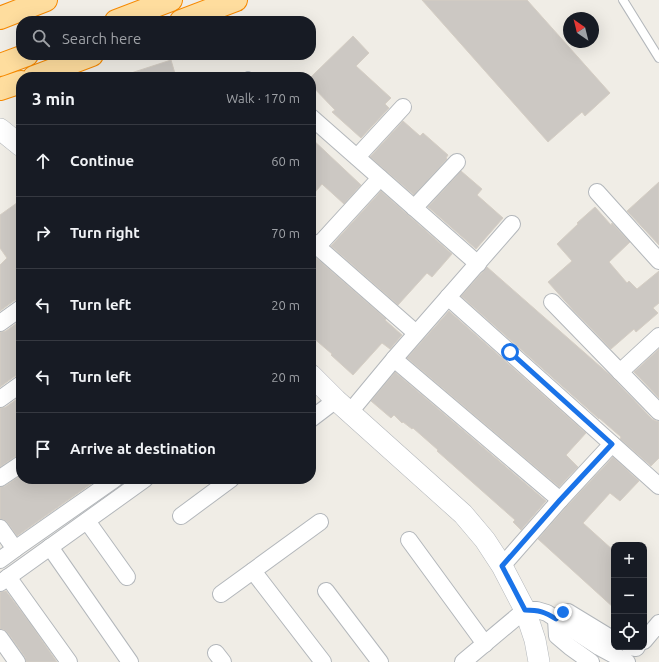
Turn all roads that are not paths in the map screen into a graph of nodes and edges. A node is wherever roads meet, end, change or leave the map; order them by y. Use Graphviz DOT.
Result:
graph roads {
  1 [pos="46,0"];
  2 [pos="171,0"];
  3 [pos="236,0"];
  4 [pos="623,0"];
  5 [pos="129,16"];
  6 [pos="194,16"];
  7 [pos="0,18"];
  8 [pos="659,58"];
  9 [pos="16,59"];
  10 [pos="79,60"];
  11 [pos="0,65"];
  12 [pos="47,72"];
  13 [pos="16,84"];
  14 [pos="0,89"];
  15 [pos="403,107"];
  16 [pos="316,121"];
  17 [pos="0,129"];
  18 [pos="16,142"];
  19 [pos="357,157"];
  20 [pos="457,162"];
  21 [pos="380,178"];
  22 [pos="597,192"];
  23 [pos="414,208"];
  24 [pos="512,224"];
  25 [pos="316,242"];
  26 [pos="316,246"];
  27 [pos="659,261"];
  28 [pos="478,264"];
  29 [pos="448,297"];
  30 [pos="552,302"];
  31 [pos="16,312"];
  32 [pos="0,323"];
  33 [pos="416,333"];
  34 [pos="659,336"];
  35 [pos="394,359"];
  36 [pos="620,372"];
  37 [pos="316,380"];
  38 [pos="16,388"];
  39 [pos="0,399"];
  40 [pos="343,406"];
  41 [pos="659,412"];
  42 [pos="316,417"];
  43 [pos="612,444"];
  44 [pos="16,467"];
  45 [pos="0,478"];
  46 [pos="108,484"];
  47 [pos="138,484"];
  48 [pos="224,484"];
  49 [pos="659,486"];
  50 [pos="560,500"];
  51 [pos="181,516"];
  52 [pos="87,521"];
  53 [pos="320,522"];
  54 [pos="0,528"];
  55 [pos="409,540"];
  56 [pos="50,547"];
  57 [pos="15,549"];
  58 [pos="0,560"];
  59 [pos="502,566"];
  60 [pos="253,571"];
  61 [pos="127,577"];
  62 [pos="4,580"];
  63 [pos="326,591"];
  64 [pos="221,594"];
  65 [pos="525,610"];
  66 [pos="561,622"];
  67 [pos="659,623"];
  68 [pos="647,637"];
  69 [pos="0,638"];
  70 [pos="611,638"];
  71 [pos="485,644"];
  72 [pos="17,662"];
  73 [pos="69,662"];
  74 [pos="130,662"];
  75 [pos="323,662"];
  76 [pos="380,662"];
  77 [pos="463,662"];
  78 [pos="539,662"];
  79 [pos="591,662"];
  80 [pos="626,662"];
  1 -- 7 [label="highway"];
  2 -- 5 [label="highway"];
  3 -- 6 [label="highway"];
  4 -- 8 [label="lane"];
  9 -- 11 [label="highway"];
  10 -- 12 [label="highway"];
  13 -- 14 [label="highway"];
  15 -- 19 [label="street"];
  16 -- 19 [label="street"];
  17 -- 18 [label="street"];
  19 -- 21 [label="street"];
  20 -- 23 [label="street"];
  21 -- 23 [label="street"];
  21 -- 25 [label="street"];
  22 -- 27 [label="street"];
  23 -- 28 [label="street"];
  24 -- 28 [label="street"];
  26 -- 33 [label="street"];
  28 -- 29 [label="street"];
  29 -- 33 [label="street"];
  29 -- 43 [label="street"];
  30 -- 36 [label="street"];
  31 -- 32 [label="street"];
  33 -- 35 [label="street"];
  34 -- 36 [label="street"];
  35 -- 40 [label="street"];
  35 -- 50 [label="street"];
  36 -- 41 [label="street"];
  37 -- 40 [label="street"];
  38 -- 39 [label="street"];
  40 -- 42 [label="street"];
  40 -- 59 [label="street"];
  43 -- 49 [label="street"];
  43 -- 50 [label="street"];
  44 -- 45 [label="street"];
  46 -- 57 [label="street"];
  47 -- 52 [label="street"];
  48 -- 51 [label="street"];
  50 -- 59 [label="street"];
  52 -- 56 [label="street"];
  52 -- 61 [label="street"];
  53 -- 60 [label="street"];
  54 -- 57 [label="street"];
  55 -- 71 [label="street"];
  56 -- 62 [label="street"];
  56 -- 74 [label="street"];
  57 -- 58 [label="street"];
  59 -- 65 [label="street"];
  60 -- 64 [label="street"];
  60 -- 75 [label="street"];
  62 -- 73 [label="street"];
  63 -- 76 [label="street"];
  65 -- 66 [label="street"];
  65 -- 71 [label="street"];
  65 -- 78 [label="street"];
  66 -- 70 [label="street"];
  66 -- 79 [label="street"];
  66 -- 80 [label="street"];
  67 -- 68 [label="street"];
  69 -- 72 [label="street"];
  71 -- 77 [label="street"];
}
